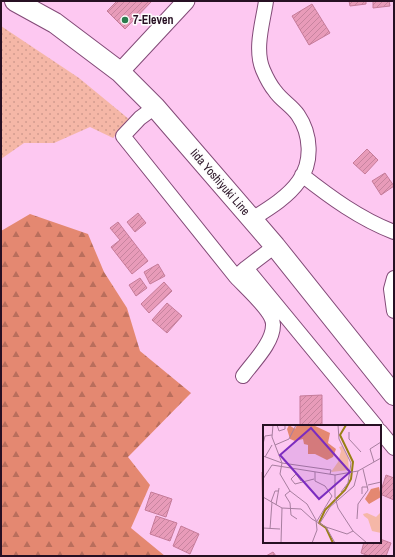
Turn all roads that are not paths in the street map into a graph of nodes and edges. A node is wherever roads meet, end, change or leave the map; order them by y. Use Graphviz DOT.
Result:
graph roads {
  1 [pos="15,1"];
  2 [pos="186,1"];
  3 [pos="266,1"];
  4 [pos="120,72"];
  5 [pos="155,107"];
  6 [pos="302,175"];
  7 [pos="252,219"];
  8 [pos="394,232"];
  9 [pos="275,246"];
  10 [pos="241,273"];
  11 [pos="394,278"];
  12 [pos="394,311"];
  13 [pos="243,376"];
  14 [pos="394,395"];
  15 [pos="375,425"];
  16 [pos="381,432"];
  17 [pos="394,448"];
  1 -- 4 [label="main road, Iida Yoshiyuki Line"];
  2 -- 4 [label="street"];
  3 -- 6 [label="street"];
  4 -- 5 [label="main road, Iida Yoshiyuki Line"];
  5 -- 7 [label="main road, Iida Yoshiyuki Line"];
  5 -- 10 [label="street"];
  6 -- 7 [label="street"];
  6 -- 8 [label="street"];
  7 -- 9 [label="main road, Iida Yoshiyuki Line"];
  9 -- 10 [label="street"];
  9 -- 14 [label="main road, Iida Yoshiyuki Line"];
  10 -- 13 [label="street"];
  10 -- 15 [label="street"];
  11 -- 12 [label="street"];
  16 -- 17 [label="street"];
}
